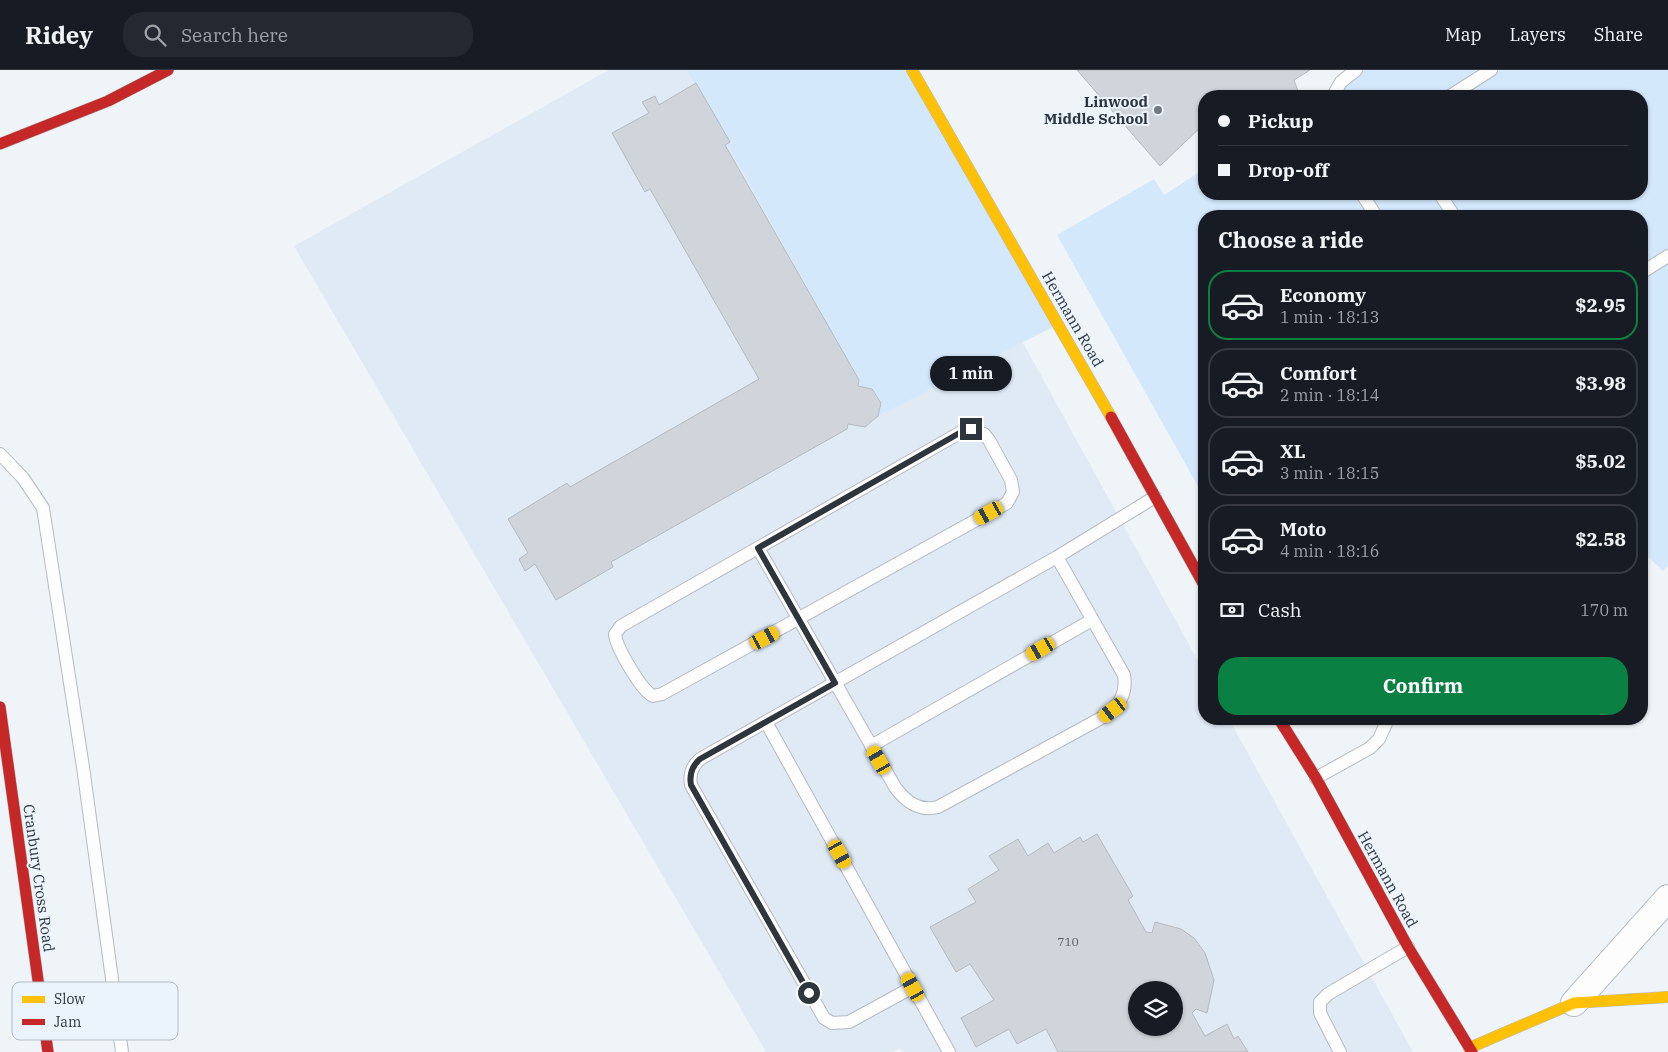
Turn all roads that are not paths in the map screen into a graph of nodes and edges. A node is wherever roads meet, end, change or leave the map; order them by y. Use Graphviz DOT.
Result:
graph roads {
  1 [pos="168,70"];
  2 [pos="912,70"];
  3 [pos="1356,70"];
  4 [pos="1491,70"];
  5 [pos="1336,90"];
  6 [pos="1459,90"];
  7 [pos="0,144"];
  8 [pos="1668,256"];
  9 [pos="1648,268"];
  10 [pos="0,454"];
  11 [pos="1155,497"];
  12 [pos="758,548"];
  13 [pos="1057,558"];
  14 [pos="1198,574"];
  15 [pos="799,620"];
  16 [pos="1092,620"];
  17 [pos="835,683"];
  18 [pos="0,707"];
  19 [pos="766,722"];
  20 [pos="1284,725"];
  21 [pos="1385,725"];
  22 [pos="871,746"];
  23 [pos="1316,778"];
  24 [pos="1668,898"];
  25 [pos="1408,947"];
  26 [pos="38,982"];
  27 [pos="112,982"];
  28 [pos="913,987"];
  29 [pos="1668,997"];
  30 [pos="1574,1003"];
  31 [pos="1470,1050"];
  32 [pos="949,1052"];
  33 [pos="1340,1052"];
  1 -- 7 [label="street"];
  2 -- 11 [label="street, Hermann Road"];
  3 -- 5 [label="lane"];
  4 -- 6 [label="lane"];
  8 -- 9 [label="lane"];
  10 -- 27 [label="lane"];
  11 -- 13 [label="lane"];
  11 -- 14 [label="street, Hermann Road"];
  12 -- 15 [label="lane"];
  12 -- 15 [label="lane"];
  12 -- 15 [label="lane"];
  13 -- 16 [label="lane"];
  13 -- 17 [label="lane"];
  15 -- 17 [label="lane"];
  16 -- 22 [label="lane"];
  16 -- 22 [label="lane"];
  17 -- 19 [label="lane"];
  17 -- 22 [label="lane"];
  18 -- 26 [label="street, Cranbury Cross Road"];
  19 -- 28 [label="lane"];
  19 -- 28 [label="lane"];
  20 -- 23 [label="street, Hermann Road"];
  21 -- 23 [label="lane"];
  23 -- 25 [label="street, Hermann Road"];
  24 -- 30 [label="street"];
  25 -- 31 [label="street, Hermann Road"];
  25 -- 33 [label="lane"];
  28 -- 32 [label="lane"];
  29 -- 30 [label="street"];
  30 -- 31 [label="street"];
}
